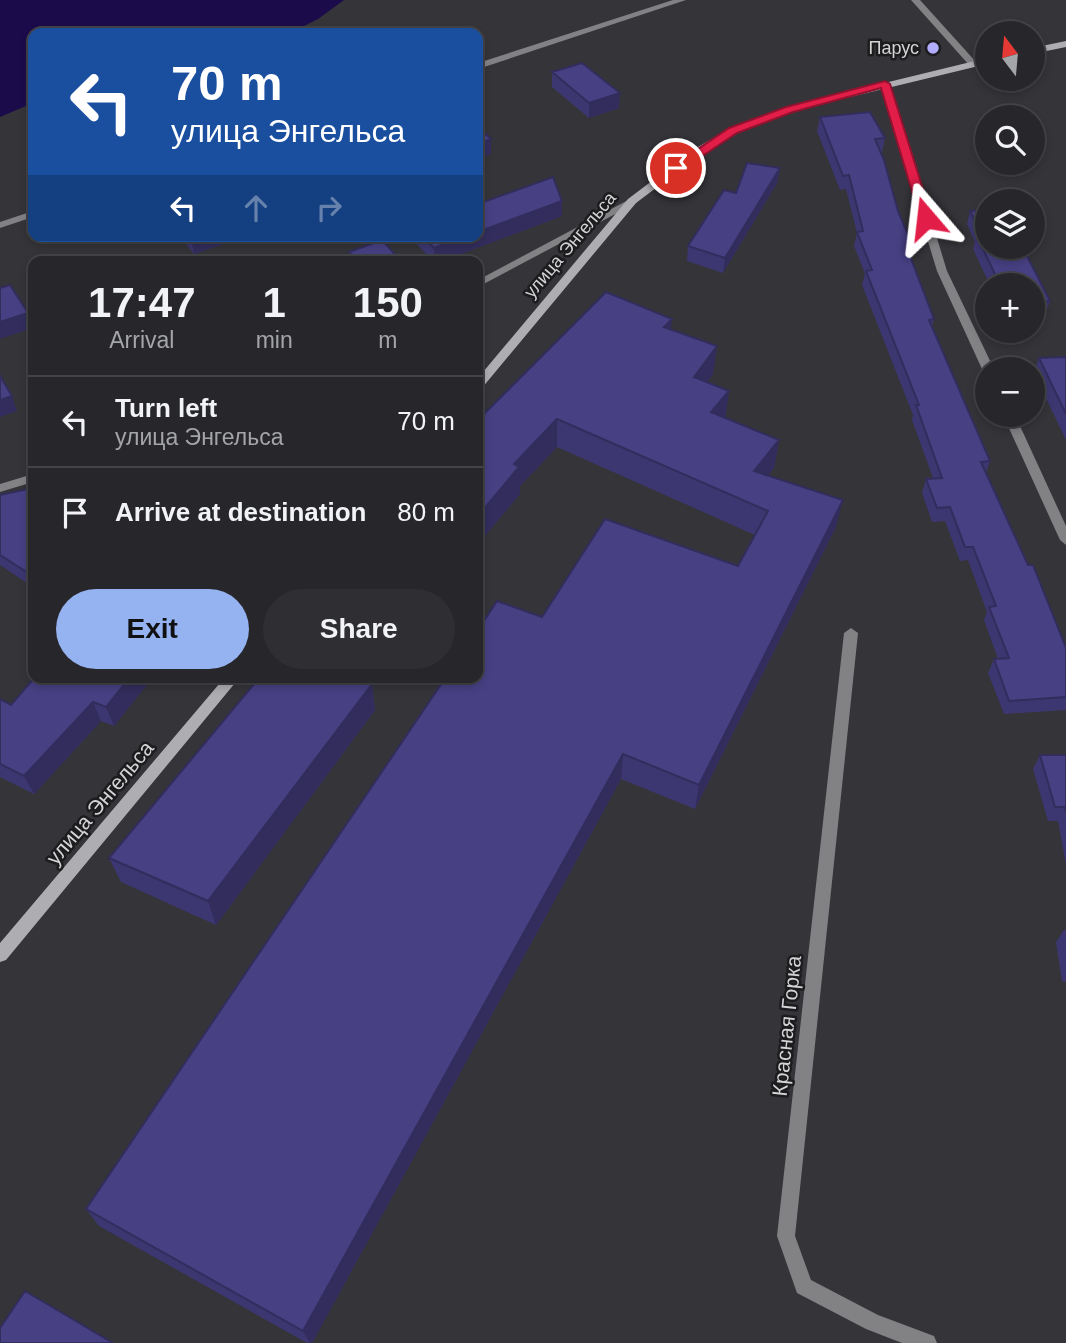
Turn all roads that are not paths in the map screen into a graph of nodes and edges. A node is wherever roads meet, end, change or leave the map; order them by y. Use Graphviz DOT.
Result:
graph roads {
  1 [pos="682,0"];
  2 [pos="915,0"];
  3 [pos="1066,44"];
  4 [pos="1045,48"];
  5 [pos="483,64"];
  6 [pos="973,64"];
  7 [pos="885,84"];
  8 [pos="632,201"];
  9 [pos="28,216"];
  10 [pos="0,225"];
  11 [pos="483,281"];
  12 [pos="982,357"];
  13 [pos="483,379"];
  14 [pos="1014,427"];
  15 [pos="28,480"];
  16 [pos="0,488"];
  17 [pos="1066,540"];
  18 [pos="851,633"];
  19 [pos="228,683"];
  20 [pos="0,955"];
  21 [pos="927,1343"];
  1 -- 5 [label="street"];
  2 -- 6 [label="street"];
  3 -- 4 [label="main road"];
  6 -- 7 [label="main road, улица Энгельса"];
  7 -- 8 [label="main road, улица Энгельса"];
  7 -- 12 [label="street"];
  8 -- 11 [label="street"];
  8 -- 13 [label="main road, улица Энгельса"];
  9 -- 10 [label="street"];
  14 -- 17 [label="street"];
  15 -- 16 [label="street"];
  18 -- 21 [label="street, Красная Горка"];
  19 -- 20 [label="main road, улица Энгельса"];
}
